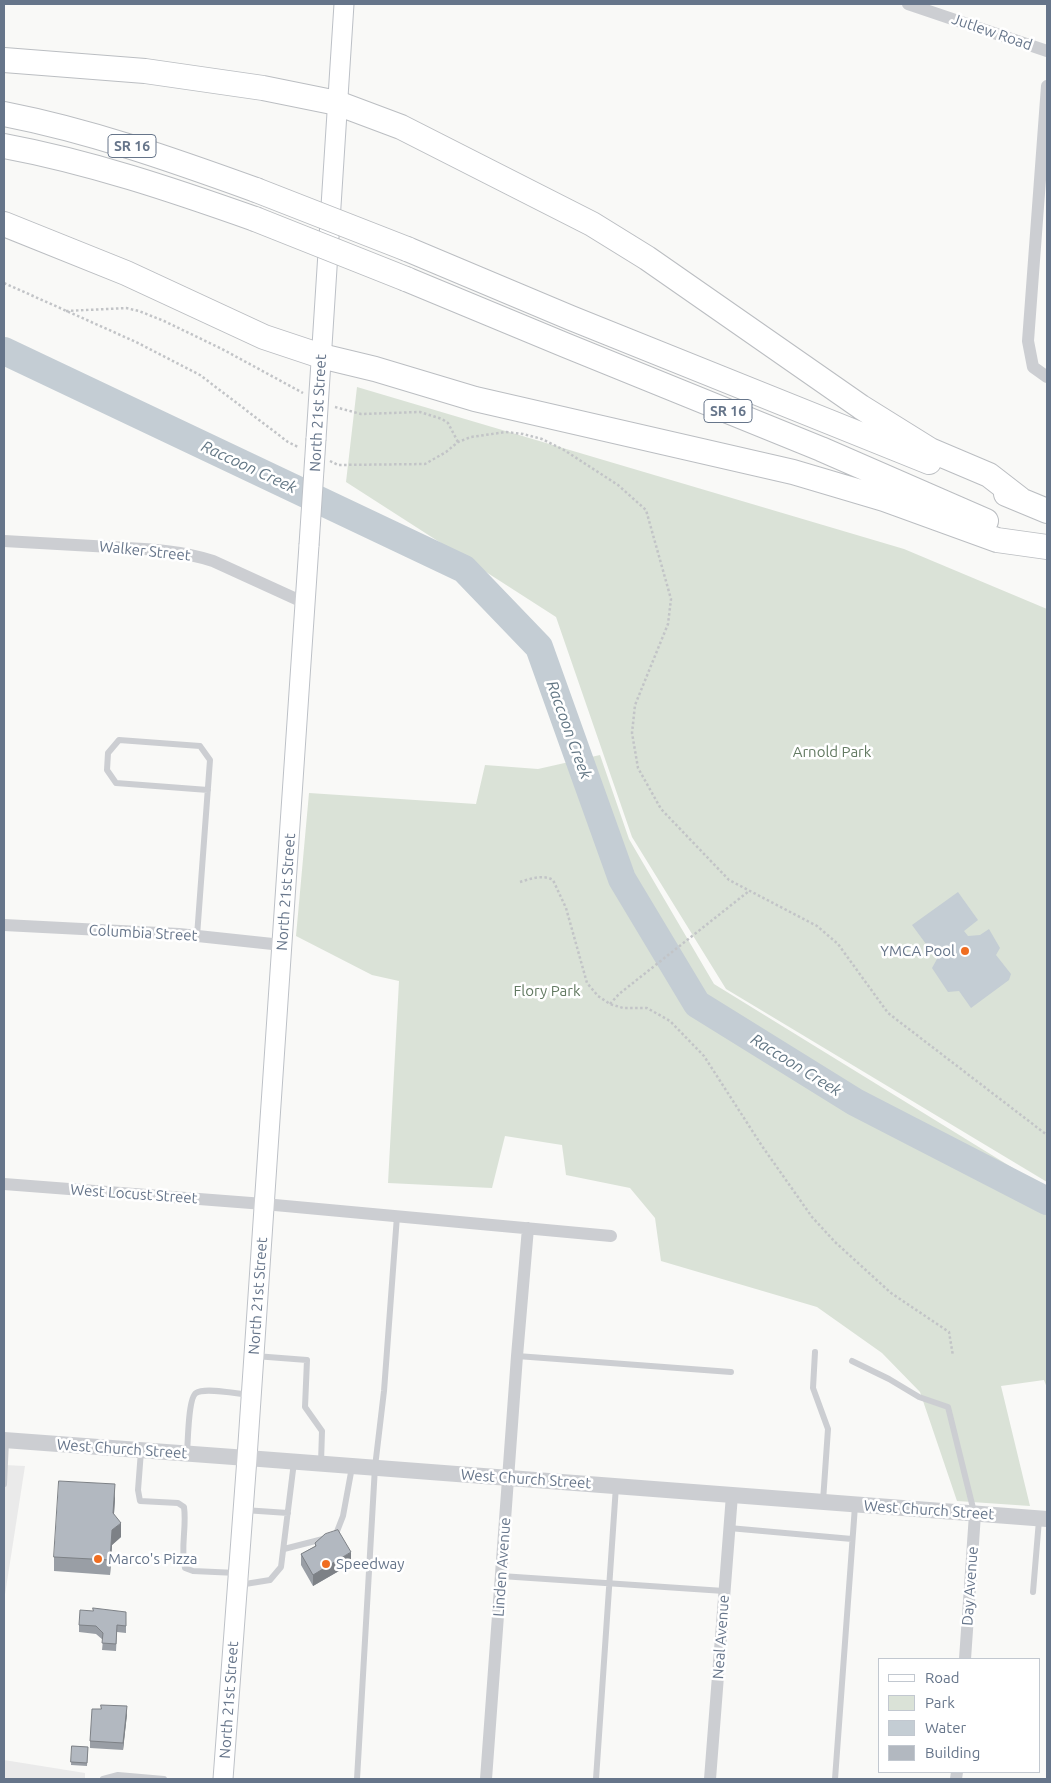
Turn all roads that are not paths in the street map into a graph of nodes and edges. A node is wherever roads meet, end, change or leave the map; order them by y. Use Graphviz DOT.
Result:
graph roads {
  1 [pos="344,4"];
  2 [pos="908,4"];
  3 [pos="1047,51"];
  4 [pos="4,60"];
  5 [pos="1047,86"];
  6 [pos="338,104"];
  7 [pos="4,114"];
  8 [pos="4,146"];
  9 [pos="4,224"];
  10 [pos="321,356"];
  11 [pos="1047,378"];
  12 [pos="1020,499"];
  13 [pos="1047,511"];
  14 [pos="4,541"];
  15 [pos="1047,547"];
  16 [pos="306,603"];
  17 [pos="208,790"];
  18 [pos="4,925"];
  19 [pos="197,936"];
  20 [pos="282,945"];
  21 [pos="4,1184"];
  22 [pos="264,1204"];
  23 [pos="397,1216"];
  24 [pos="528,1228"];
  25 [pos="611,1236"];
  26 [pos="815,1352"];
  27 [pos="254,1356"];
  28 [pos="517,1356"];
  29 [pos="852,1361"];
  30 [pos="732,1372"];
  31 [pos="251,1395"];
  32 [pos="5,1441"];
  33 [pos="142,1450"];
  34 [pos="187,1454"];
  35 [pos="247,1458"];
  36 [pos="294,1461"];
  37 [pos="321,1463"];
  38 [pos="352,1466"];
  39 [pos="375,1467"];
  40 [pos="508,1478"];
  41 [pos="4,1484"];
  42 [pos="616,1486"];
  43 [pos="732,1495"];
  44 [pos="823,1502"];
  45 [pos="855,1504"];
  46 [pos="243,1510"];
  47 [pos="288,1513"];
  48 [pos="975,1514"];
  49 [pos="1043,1519"];
  50 [pos="729,1528"];
  51 [pos="852,1538"];
  52 [pos="284,1549"];
  53 [pos="501,1576"];
  54 [pos="238,1579"];
  55 [pos="609,1583"];
  56 [pos="724,1591"];
  57 [pos="1033,1592"];
  58 [pos="965,1658"];
  59 [pos="103,1779"];
  60 [pos="164,1779"];
  61 [pos="223,1779"];
  62 [pos="357,1779"];
  63 [pos="486,1779"];
  64 [pos="596,1779"];
  65 [pos="710,1779"];
  66 [pos="835,1779"];
  1 -- 6 [label="main road, North 21st Street"];
  2 -- 3 [label="street, Jutlew Road"];
  4 -- 6 [label="highway"];
  5 -- 11 [label="street"];
  6 -- 10 [label="main road, North 21st Street"];
  6 -- 12 [label="highway"];
  7 -- 12 [label="highway, SR 16, bridge"];
  8 -- 15 [label="highway, SR 16, bridge"];
  9 -- 10 [label="highway"];
  10 -- 15 [label="highway"];
  10 -- 16 [label="main road, North 21st Street, bridge"];
  12 -- 13 [label="highway, SR 16"];
  14 -- 16 [label="street, Walker Street"];
  16 -- 20 [label="main road, North 21st Street"];
  17 -- 17 [label="lane"];
  17 -- 19 [label="lane"];
  18 -- 19 [label="street, Columbia Street"];
  19 -- 20 [label="street, Columbia Street"];
  20 -- 22 [label="main road, North 21st Street"];
  21 -- 22 [label="street, West Locust Street"];
  22 -- 23 [label="street, West Locust Street"];
  22 -- 27 [label="main road, North 21st Street"];
  23 -- 24 [label="street, West Locust Street"];
  23 -- 39 [label="lane"];
  24 -- 25 [label="street, West Locust Street"];
  24 -- 28 [label="street, Linden Avenue"];
  26 -- 44 [label="lane"];
  27 -- 31 [label="main road, North 21st Street"];
  27 -- 37 [label="lane"];
  28 -- 30 [label="lane"];
  28 -- 40 [label="street, Linden Avenue"];
  29 -- 48 [label="lane"];
  31 -- 34 [label="lane"];
  31 -- 35 [label="main road, North 21st Street"];
  32 -- 33 [label="street, West Church Street"];
  32 -- 41 [label="lane"];
  33 -- 34 [label="street, West Church Street"];
  33 -- 54 [label="lane"];
  34 -- 35 [label="street, West Church Street"];
  35 -- 36 [label="street, West Church Street"];
  35 -- 46 [label="main road, North 21st Street"];
  36 -- 37 [label="street, West Church Street"];
  36 -- 47 [label="lane"];
  37 -- 38 [label="street, West Church Street"];
  38 -- 39 [label="street, West Church Street"];
  38 -- 52 [label="lane"];
  39 -- 40 [label="street, West Church Street"];
  39 -- 62 [label="lane"];
  40 -- 42 [label="street, West Church Street"];
  40 -- 53 [label="street, Linden Avenue"];
  42 -- 43 [label="street, West Church Street"];
  42 -- 55 [label="lane"];
  43 -- 44 [label="street, West Church Street"];
  43 -- 50 [label="street, Neal Avenue"];
  44 -- 45 [label="street, West Church Street"];
  45 -- 48 [label="street, West Church Street"];
  45 -- 51 [label="lane"];
  46 -- 47 [label="lane"];
  46 -- 54 [label="main road, North 21st Street"];
  47 -- 52 [label="lane"];
  48 -- 49 [label="street, West Church Street"];
  48 -- 58 [label="street, Day Avenue"];
  49 -- 57 [label="lane"];
  50 -- 51 [label="lane"];
  50 -- 56 [label="street, Neal Avenue"];
  51 -- 66 [label="lane"];
  52 -- 54 [label="lane"];
  53 -- 55 [label="lane"];
  53 -- 63 [label="street, Linden Avenue"];
  54 -- 61 [label="main road, North 21st Street"];
  55 -- 56 [label="lane"];
  55 -- 64 [label="lane"];
  56 -- 65 [label="street, Neal Avenue"];
  59 -- 60 [label="lane"];
}
